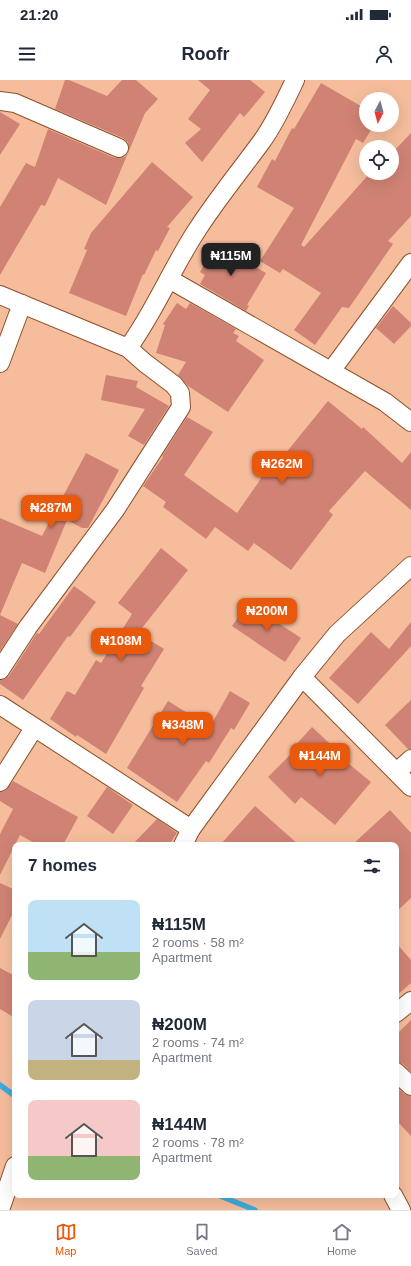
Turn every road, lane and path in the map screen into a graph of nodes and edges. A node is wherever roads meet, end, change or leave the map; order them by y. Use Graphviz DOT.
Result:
graph roads {
  1 [pos="295,80"];
  2 [pos="0,101"];
  3 [pos="119,148"];
  4 [pos="411,263"];
  5 [pos="169,279"];
  6 [pos="0,295"];
  7 [pos="22,304"];
  8 [pos="128,348"];
  9 [pos="0,363"];
  10 [pos="331,371"];
  11 [pos="411,422"];
  12 [pos="411,566"];
  13 [pos="0,670"];
  14 [pos="302,677"];
  15 [pos="0,705"];
  16 [pos="34,728"];
  17 [pos="411,759"];
  18 [pos="397,772"];
  19 [pos="0,782"];
  20 [pos="411,787"];
  21 [pos="186,840"];
  22 [pos="411,1001"];
  23 [pos="399,1011"];
  24 [pos="399,1075"];
  25 [pos="411,1086"];
  26 [pos="12,1175"];
  27 [pos="395,1198"];
  28 [pos="0,1210"];
  29 [pos="401,1210"];
  1 -- 5 [label="street"];
  2 -- 3 [label="street"];
  4 -- 10 [label="street"];
  5 -- 8 [label="street"];
  5 -- 10 [label="street"];
  6 -- 7 [label="street"];
  7 -- 8 [label="street"];
  7 -- 9 [label="street"];
  8 -- 13 [label="street"];
  10 -- 11 [label="street"];
  12 -- 14 [label="street"];
  14 -- 18 [label="street"];
  14 -- 21 [label="street"];
  15 -- 16 [label="street"];
  16 -- 19 [label="street"];
  16 -- 21 [label="street"];
  17 -- 18 [label="street"];
  18 -- 20 [label="street"];
  22 -- 23 [label="street"];
  24 -- 25 [label="street"];
  26 -- 28 [label="street"];
  27 -- 29 [label="street"];
}
